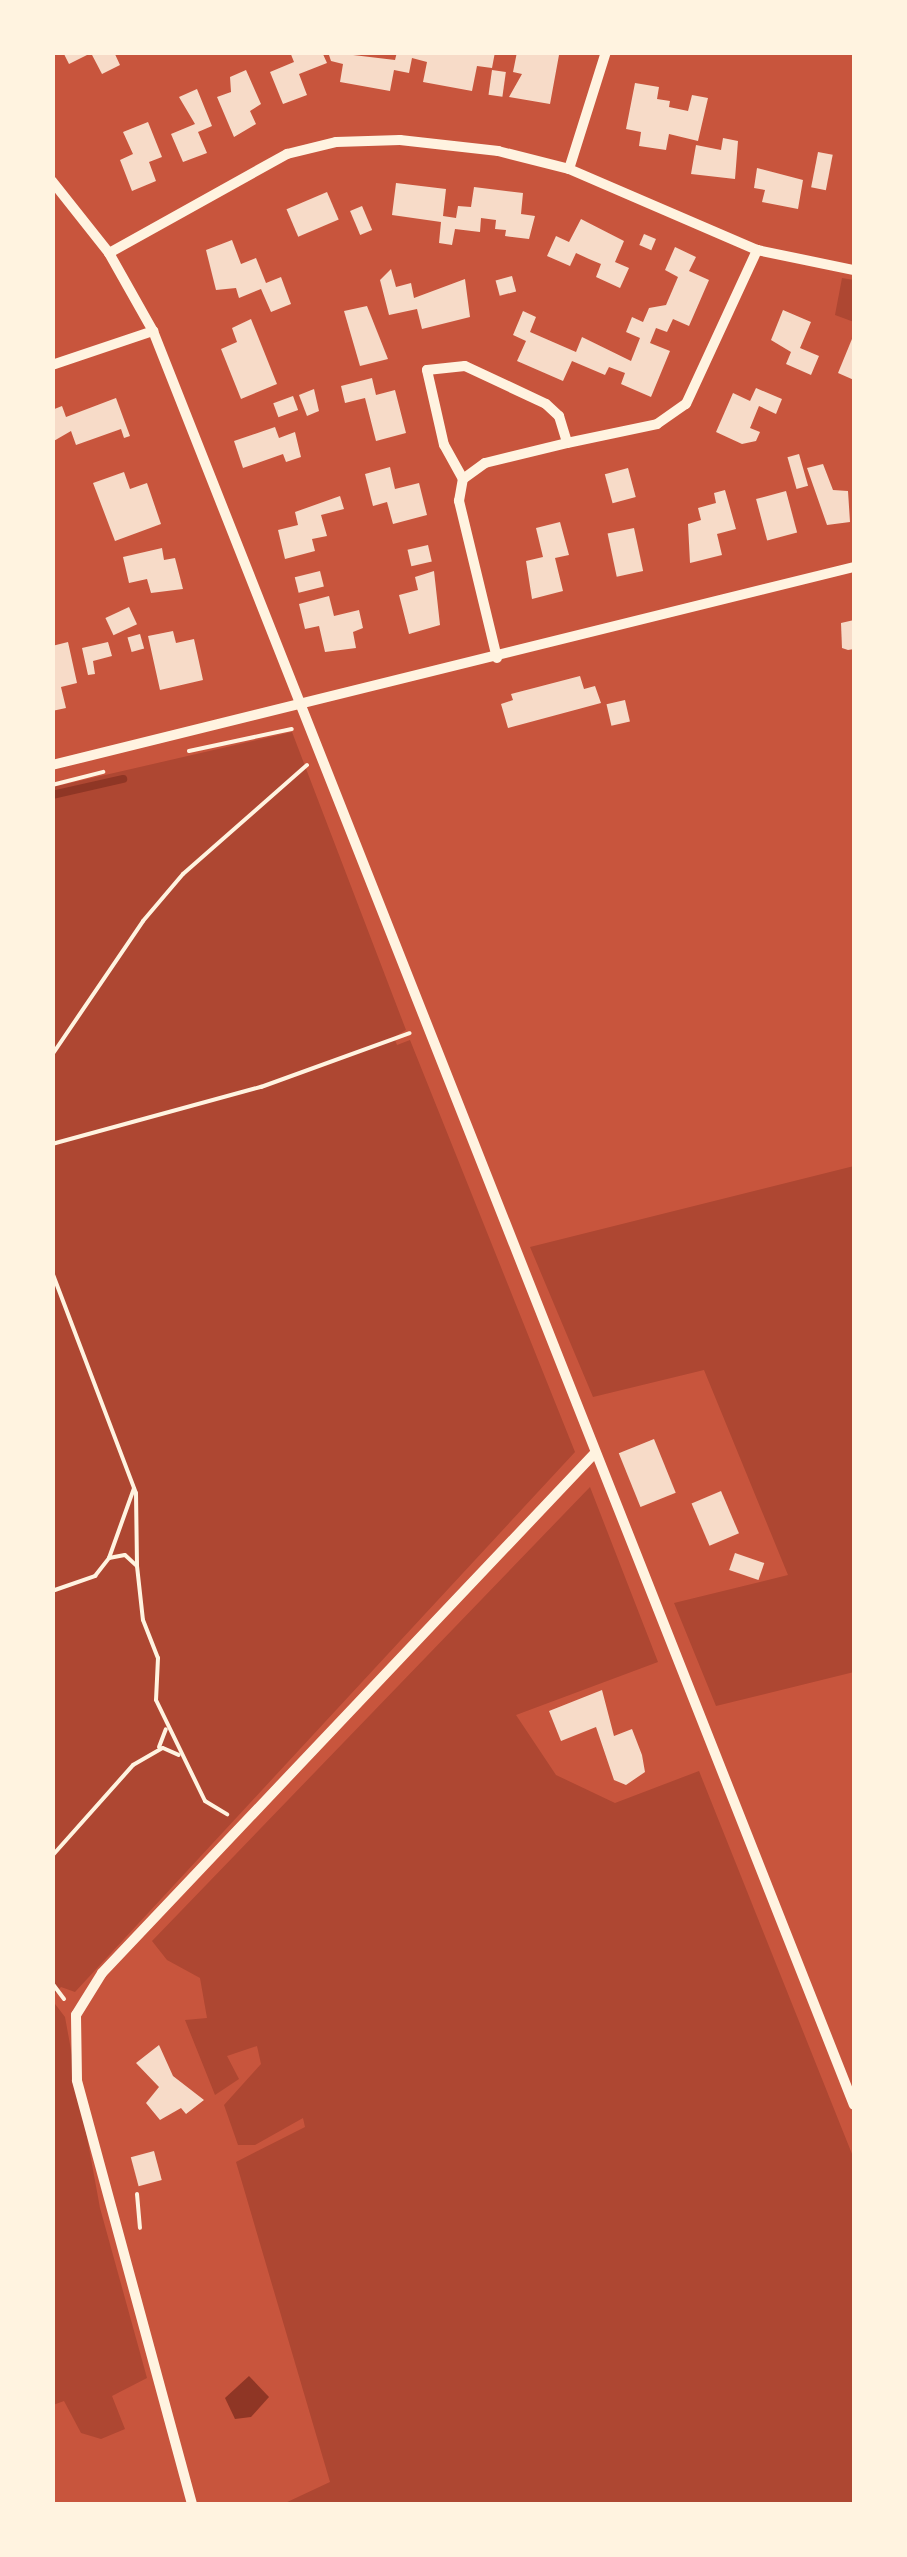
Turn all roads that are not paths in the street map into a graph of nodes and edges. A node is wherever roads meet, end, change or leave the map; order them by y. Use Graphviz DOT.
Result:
graph roads {
  1 [pos="606,52"];
  2 [pos="569,168"];
  3 [pos="52,181"];
  4 [pos="757,250"];
  5 [pos="109,254"];
  6 [pos="854,270"];
  7 [pos="153,331"];
  8 [pos="52,365"];
  9 [pos="567,443"];
  10 [pos="463,479"];
  11 [pos="854,568"];
  12 [pos="497,658"];
  13 [pos="298,704"];
  14 [pos="52,766"];
  15 [pos="595,1452"];
  16 [pos="854,2105"];
  17 [pos="192,2504"];
  1 -- 2 [label="street"];
  2 -- 4 [label="street"];
  2 -- 5 [label="street"];
  3 -- 5 [label="street"];
  4 -- 6 [label="street"];
  4 -- 9 [label="street"];
  5 -- 7 [label="street"];
  7 -- 8 [label="street"];
  7 -- 13 [label="street"];
  9 -- 10 [label="street"];
  9 -- 10 [label="street"];
  10 -- 12 [label="street"];
  11 -- 12 [label="street"];
  12 -- 13 [label="street"];
  13 -- 14 [label="street"];
  13 -- 15 [label="street"];
  15 -- 16 [label="street"];
  15 -- 17 [label="street"];
}
